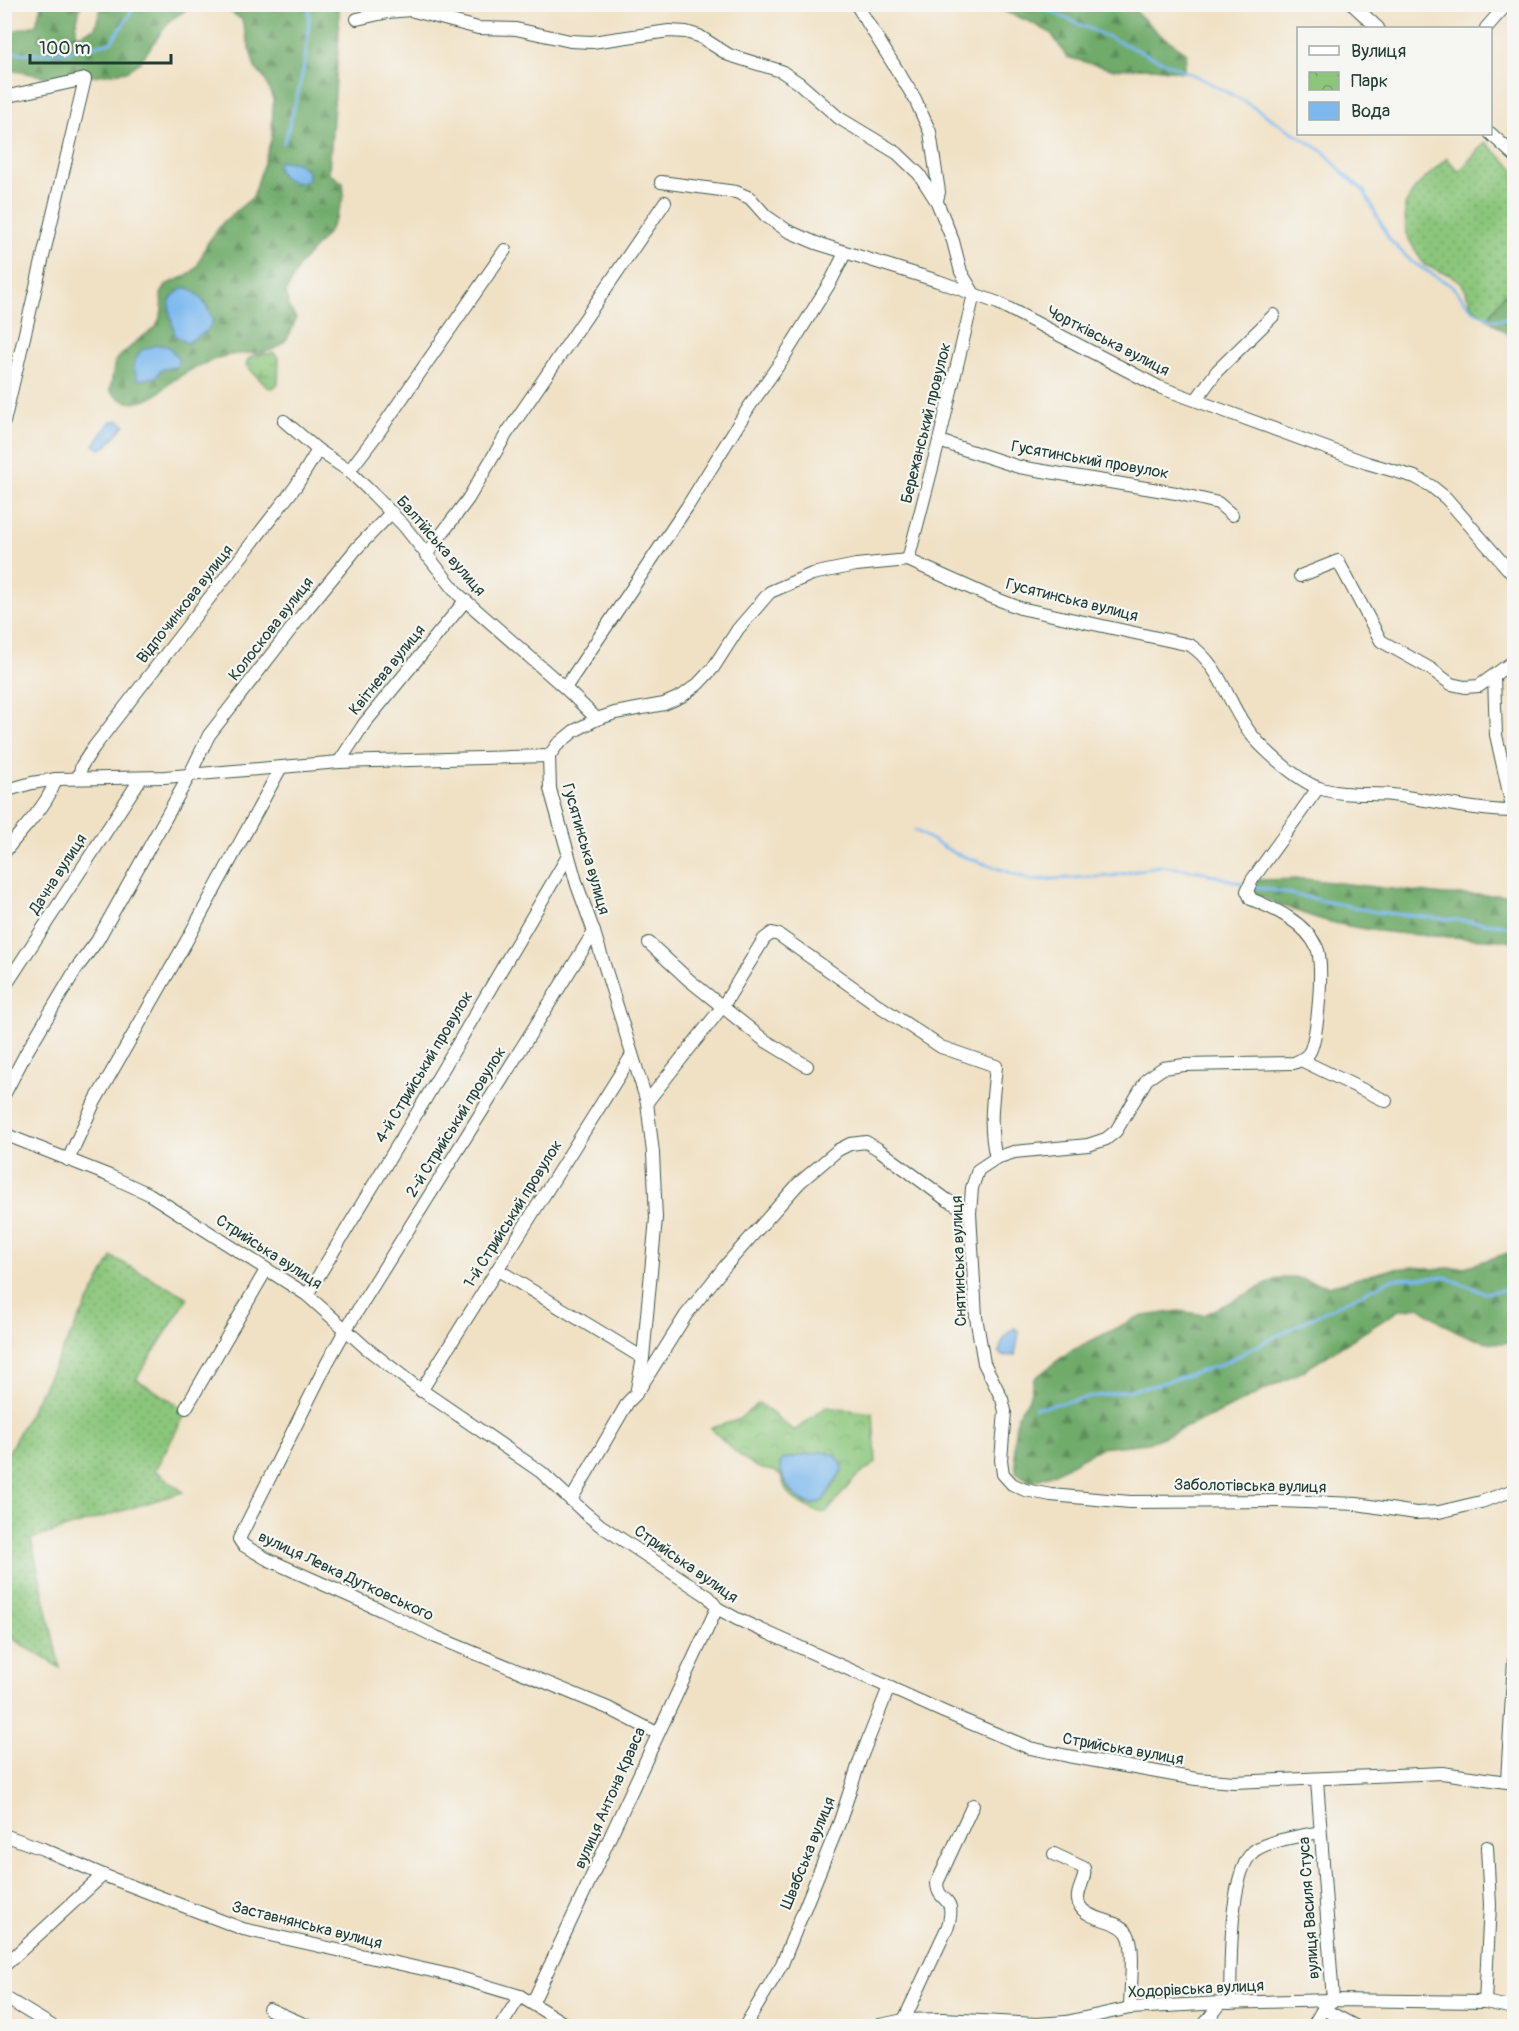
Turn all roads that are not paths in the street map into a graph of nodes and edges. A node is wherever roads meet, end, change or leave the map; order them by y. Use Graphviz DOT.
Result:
graph roads {
  1 [pos="856,4"];
  2 [pos="1352,4"];
  3 [pos="1508,4"];
  4 [pos="1515,12"];
  5 [pos="357,19"];
  6 [pos="1377,27"];
  7 [pos="1487,27"];
  8 [pos="4,97"];
  9 [pos="1492,134"];
  10 [pos="1514,154"];
  11 [pos="662,182"];
  12 [pos="665,202"];
  13 [pos="937,202"];
  14 [pos="505,250"];
  15 [pos="845,253"];
  16 [pos="974,294"];
  17 [pos="1274,315"];
  18 [pos="1196,400"];
  19 [pos="5,404"];
  20 [pos="284,421"];
  21 [pos="4,422"];
  22 [pos="939,441"];
  23 [pos="318,450"];
  24 [pos="349,471"];
  25 [pos="392,512"];
  26 [pos="1232,515"];
  27 [pos="426,555"];
  28 [pos="908,560"];
  29 [pos="1300,576"];
  30 [pos="1515,576"];
  31 [pos="465,601"];
  32 [pos="1515,661"];
  33 [pos="1494,677"];
  34 [pos="566,688"];
  35 [pos="597,719"];
  36 [pos="549,756"];
  37 [pos="339,762"];
  38 [pos="280,769"];
  39 [pos="189,776"];
  40 [pos="78,778"];
  41 [pos="141,778"];
  42 [pos="56,779"];
  43 [pos="1318,788"];
  44 [pos="4,791"];
  45 [pos="1514,811"];
  46 [pos="4,853"];
  47 [pos="568,856"];
  48 [pos="594,933"];
  49 [pos="650,943"];
  50 [pos="4,988"];
  51 [pos="723,1006"];
  52 [pos="632,1055"];
  53 [pos="1301,1060"];
  54 [pos="807,1066"];
  55 [pos="4,1095"];
  56 [pos="1386,1101"];
  57 [pos="647,1102"];
  58 [pos="4,1134"];
  59 [pos="996,1158"];
  60 [pos="68,1160"];
  61 [pos="970,1213"];
  62 [pos="266,1270"];
  63 [pos="498,1270"];
  64 [pos="307,1294"];
  65 [pos="346,1329"];
  66 [pos="643,1358"];
  67 [pos="422,1391"];
  68 [pos="636,1394"];
  69 [pos="186,1408"];
  70 [pos="1001,1460"];
  71 [pos="1515,1490"];
  72 [pos="571,1500"];
  73 [pos="717,1608"];
  74 [pos="1515,1660"];
  75 [pos="889,1687"];
  76 [pos="657,1733"];
  77 [pos="1317,1780"];
  78 [pos="1511,1782"];
  79 [pos="973,1805"];
  80 [pos="1320,1832"];
  81 [pos="4,1835"];
  82 [pos="1487,1847"];
  83 [pos="1054,1854"];
  84 [pos="103,1875"];
  85 [pos="4,1966"];
  86 [pos="520,1996"];
  87 [pos="4,1997"];
  88 [pos="1333,2000"];
  89 [pos="533,2002"];
  90 [pos="1485,2002"];
  91 [pos="1226,2003"];
  92 [pos="1130,2008"];
  93 [pos="1515,2008"];
  94 [pos="269,2009"];
  95 [pos="1323,2009"];
  96 [pos="904,2020"];
  97 [pos="52,2026"];
  98 [pos="308,2026"];
  99 [pos="501,2026"];
  100 [pos="568,2026"];
  101 [pos="745,2026"];
  102 [pos="874,2026"];
  103 [pos="1203,2026"];
  104 [pos="1313,2026"];
  105 [pos="1355,2026"];
  1 -- 13 [label="street"];
  2 -- 6 [label="street"];
  3 -- 4 [label="street"];
  3 -- 7 [label="street"];
  5 -- 13 [label="street"];
  8 -- 19 [label="street"];
  9 -- 10 [label="street"];
  11 -- 15 [label="street, Чортківська вулиця"];
  12 -- 27 [label="street"];
  13 -- 16 [label="street"];
  14 -- 24 [label="street"];
  15 -- 16 [label="street, Чортківська вулиця"];
  15 -- 34 [label="street"];
  16 -- 18 [label="street, Чортківська вулиця"];
  16 -- 22 [label="street, Бережанський провулок"];
  17 -- 18 [label="street"];
  18 -- 30 [label="street, Чортківська вулиця"];
  19 -- 21 [label="street"];
  20 -- 23 [label="street, Балтійська вулиця"];
  22 -- 26 [label="street, Гусятинський провулок"];
  22 -- 28 [label="street, Бережанський провулок"];
  23 -- 24 [label="street, Балтійська вулиця"];
  23 -- 40 [label="street, Відпочинкова вулиця"];
  24 -- 25 [label="street, Балтійська вулиця"];
  25 -- 27 [label="street, Балтійська вулиця"];
  25 -- 39 [label="street, Колоскова вулиця"];
  27 -- 31 [label="street, Балтійська вулиця"];
  28 -- 35 [label="street, Гусятинська вулиця"];
  28 -- 43 [label="street, Гусятинська вулиця"];
  29 -- 33 [label="street"];
  31 -- 34 [label="street, Балтійська вулиця"];
  31 -- 37 [label="street, Квітнева вулиця"];
  32 -- 33 [label="street"];
  33 -- 45 [label="street"];
  34 -- 35 [label="street, Балтійська вулиця"];
  35 -- 36 [label="street, Гусятинська вулиця"];
  36 -- 37 [label="street"];
  36 -- 47 [label="street, Гусятинська вулиця"];
  37 -- 38 [label="street"];
  38 -- 39 [label="street"];
  38 -- 60 [label="street"];
  39 -- 41 [label="street"];
  39 -- 55 [label="street, Колоскова вулиця"];
  40 -- 41 [label="street"];
  40 -- 42 [label="street"];
  41 -- 50 [label="street, Дачна вулиця"];
  42 -- 44 [label="street"];
  42 -- 46 [label="street"];
  43 -- 45 [label="street, Гусятинська вулиця"];
  43 -- 53 [label="street"];
  47 -- 48 [label="street, Гусятинська вулиця"];
  47 -- 64 [label="street, 4-й Стрийський провулок"];
  48 -- 52 [label="street, Гусятинська вулиця"];
  48 -- 65 [label="street, 2-й Стрийський провулок"];
  49 -- 51 [label="street"];
  51 -- 54 [label="street"];
  51 -- 57 [label="street"];
  51 -- 59 [label="street"];
  52 -- 57 [label="street, Гусятинська вулиця"];
  52 -- 63 [label="street, 1-й Стрийський провулок"];
  53 -- 56 [label="street"];
  53 -- 59 [label="street"];
  57 -- 66 [label="street, Гусятинська вулиця"];
  58 -- 60 [label="street, Стрийська вулиця"];
  59 -- 61 [label="street, Снятинська вулиця"];
  60 -- 62 [label="street, Стрийська вулиця"];
  61 -- 68 [label="street"];
  61 -- 70 [label="street, Снятинська вулиця"];
  62 -- 64 [label="street, Стрийська вулиця"];
  62 -- 69 [label="street"];
  63 -- 66 [label="street"];
  63 -- 67 [label="street, 1-й Стрийський провулок"];
  64 -- 65 [label="street, Стрийська вулиця"];
  65 -- 67 [label="street, Стрийська вулиця"];
  65 -- 76 [label="street, вулиця Левка Дутковського"];
  66 -- 68 [label="street, Гусятинська вулиця"];
  67 -- 72 [label="street, Стрийська вулиця"];
  68 -- 72 [label="street"];
  70 -- 71 [label="street, Заболотівська вулиця"];
  72 -- 73 [label="street, Стрийська вулиця"];
  73 -- 75 [label="street, Стрийська вулиця"];
  73 -- 76 [label="street, вулиця Антона Кравса"];
  74 -- 78 [label="street"];
  75 -- 77 [label="street, Стрийська вулиця"];
  75 -- 101 [label="street, Швабська вулиця"];
  76 -- 89 [label="street, вулиця Антона Кравса"];
  77 -- 78 [label="street, Стрийська вулиця"];
  77 -- 80 [label="street, вулиця Василя Стуса"];
  79 -- 96 [label="street"];
  80 -- 88 [label="street, вулиця Василя Стуса"];
  80 -- 91 [label="street"];
  81 -- 84 [label="street, Заставнянська вулиця"];
  82 -- 90 [label="street"];
  83 -- 92 [label="street"];
  84 -- 85 [label="street"];
  84 -- 86 [label="street, Заставнянська вулиця"];
  86 -- 89 [label="street, Заставнянська вулиця"];
  86 -- 99 [label="street"];
  87 -- 97 [label="street"];
  88 -- 90 [label="street, Ходорівська вулиця"];
  88 -- 91 [label="street, Ходорівська вулиця"];
  88 -- 95 [label="street, вулиця Василя Стуса"];
  89 -- 100 [label="street, Заставнянська вулиця"];
  90 -- 93 [label="street, Ходорівська вулиця"];
  91 -- 92 [label="street, Ходорівська вулиця"];
  91 -- 103 [label="street"];
  92 -- 96 [label="street, Ходорівська вулиця"];
  94 -- 98 [label="street"];
  95 -- 104 [label="street, вулиця Василя Стуса"];
  95 -- 105 [label="street"];
  96 -- 102 [label="street, Ходорівська вулиця"];
}
